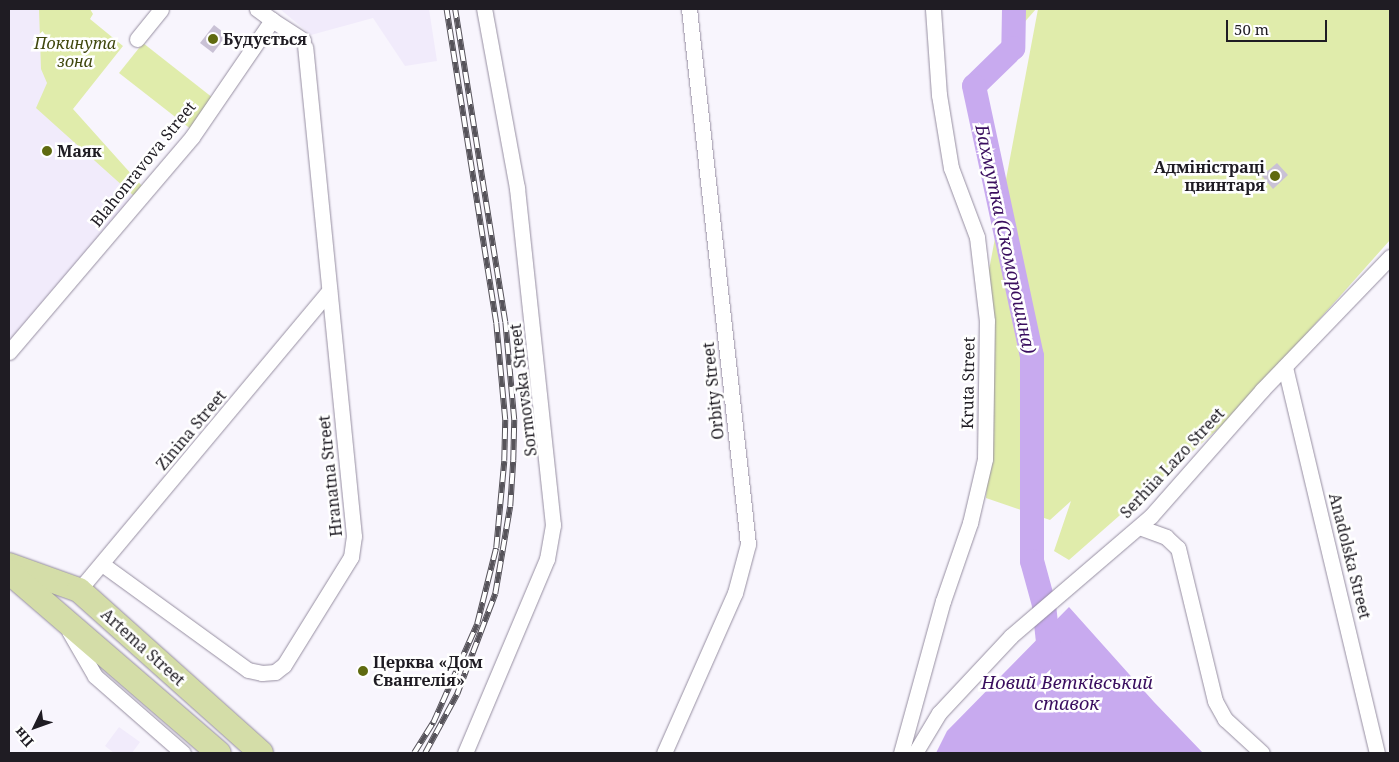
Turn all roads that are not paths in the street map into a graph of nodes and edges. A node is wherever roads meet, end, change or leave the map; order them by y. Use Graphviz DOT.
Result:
graph roads {
  1 [pos="161,9"];
  2 [pos="257,9"];
  3 [pos="484,9"];
  4 [pos="689,9"];
  5 [pos="933,9"];
  6 [pos="272,20"];
  7 [pos="137,40"];
  8 [pos="1390,257"];
  9 [pos="329,291"];
  10 [pos="9,352"];
  11 [pos="1285,367"];
  12 [pos="1139,528"];
  13 [pos="102,564"];
  14 [pos="9,565"];
  15 [pos="9,572"];
  16 [pos="79,590"];
  17 [pos="100,609"];
  18 [pos="60,614"];
  19 [pos="183,753"];
  20 [pos="219,753"];
  21 [pos="262,753"];
  22 [pos="466,753"];
  23 [pos="664,753"];
  24 [pos="901,753"];
  25 [pos="915,753"];
  26 [pos="1262,753"];
  27 [pos="1377,753"];
  1 -- 7 [label="street"];
  2 -- 6 [label="street"];
  3 -- 22 [label="street, Sormovska Street"];
  4 -- 23 [label="street, Orbity Street"];
  5 -- 24 [label="street, Kruta Street"];
  6 -- 9 [label="street, Hranatna Street"];
  6 -- 10 [label="street, Blahonravova Street"];
  8 -- 11 [label="street, Serhiia Lazo Street"];
  9 -- 13 [label="street, Zinina Street"];
  9 -- 13 [label="street, Hranatna Street"];
  11 -- 12 [label="street, Serhiia Lazo Street"];
  11 -- 27 [label="street, Anadolska Street"];
  12 -- 25 [label="street, Serhiia Lazo Street"];
  12 -- 26 [label="street"];
  13 -- 16 [label="street, Zinina Street"];
  14 -- 16 [label="main road, Artema Street"];
  15 -- 18 [label="main road, Artema Street"];
  16 -- 17 [label="main road, Artema Street"];
  17 -- 18 [label="main road"];
  17 -- 21 [label="main road, Artema Street"];
  18 -- 19 [label="street"];
  18 -- 20 [label="main road, Artema Street"];
}
